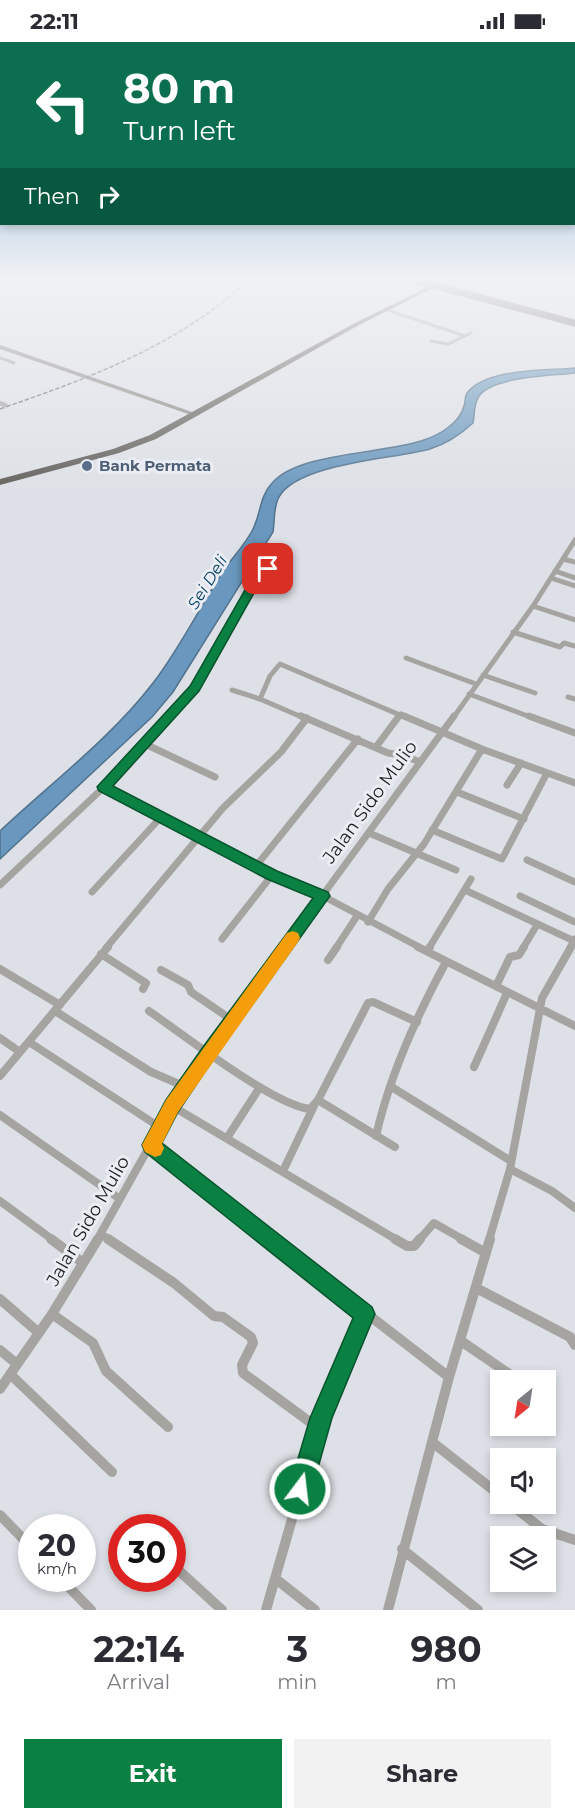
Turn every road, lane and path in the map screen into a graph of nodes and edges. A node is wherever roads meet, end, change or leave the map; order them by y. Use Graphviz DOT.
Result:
graph roads {
  1 [pos="14,352"];
  2 [pos="302,352"];
  3 [pos="306,352"];
  4 [pos="0,357"];
  5 [pos="14,363"];
  6 [pos="193,415"];
  7 [pos="0,481"];
  8 [pos="574,542"];
  9 [pos="563,558"];
  10 [pos="575,562"];
  11 [pos="272,570"];
  12 [pos="555,571"];
  13 [pos="551,578"];
  14 [pos="575,578"];
  15 [pos="575,586"];
  16 [pos="533,606"];
  17 [pos="575,620"];
  18 [pos="513,632"];
  19 [pos="575,646"];
  20 [pos="406,658"];
  21 [pos="483,675"];
  22 [pos="476,684"];
  23 [pos="232,690"];
  24 [pos="535,693"];
  25 [pos="469,694"];
  26 [pos="260,699"];
  27 [pos="401,714"];
  28 [pos="308,718"];
  29 [pos="441,732"];
  30 [pos="575,733"];
  31 [pos="358,739"];
  32 [pos="143,743"];
  33 [pos="376,747"];
  34 [pos="482,749"];
  35 [pos="420,762"];
  36 [pos="521,763"];
  37 [pos="547,773"];
  38 [pos="215,777"];
  39 [pos="575,783"];
  40 [pos="507,785"];
  41 [pos="104,787"];
  42 [pos="456,792"];
  43 [pos="162,816"];
  44 [pos="524,819"];
  45 [pos="432,830"];
  46 [pos="369,833"];
  47 [pos="200,837"];
  48 [pos="417,854"];
  49 [pos="527,860"];
  50 [pos="256,866"];
  51 [pos="456,870"];
  52 [pos="272,875"];
  53 [pos="471,879"];
  54 [pos="575,882"];
  55 [pos="0,885"];
  56 [pos="465,890"];
  57 [pos="92,892"];
  58 [pos="323,896"];
  59 [pos="519,896"];
  60 [pos="357,916"];
  61 [pos="368,922"];
  62 [pos="575,922"];
  63 [pos="537,925"];
  64 [pos="222,939"];
  65 [pos="574,940"];
  66 [pos="427,951"];
  67 [pos="101,954"];
  68 [pos="328,960"];
  69 [pos="446,962"];
  70 [pos="0,969"];
  71 [pos="161,970"];
  72 [pos="496,986"];
  73 [pos="143,989"];
  74 [pos="507,993"];
  75 [pos="57,1008"];
  76 [pos="541,1010"];
  77 [pos="148,1011"];
  78 [pos="232,1020"];
  79 [pos="417,1022"];
  80 [pos="575,1026"];
  81 [pos="0,1038"];
  82 [pos="29,1042"];
  83 [pos="20,1052"];
  84 [pos="208,1052"];
  85 [pos="474,1067"];
  86 [pos="0,1076"];
  87 [pos="390,1086"];
  88 [pos="186,1087"];
  89 [pos="260,1087"];
  90 [pos="316,1103"];
  91 [pos="172,1106"];
  92 [pos="0,1115"];
  93 [pos="161,1128"];
  94 [pos="376,1136"];
  95 [pos="227,1138"];
  96 [pos="151,1145"];
  97 [pos="395,1147"];
  98 [pos="511,1165"];
  99 [pos="283,1171"];
  100 [pos="120,1199"];
  101 [pos="0,1201"];
  102 [pos="575,1208"];
  103 [pos="101,1234"];
  104 [pos="486,1253"];
  105 [pos="83,1263"];
  106 [pos="477,1288"];
  107 [pos="0,1299"];
  108 [pos="52,1314"];
  109 [pos="365,1314"];
  110 [pos="39,1333"];
  111 [pos="461,1341"];
  112 [pos="575,1345"];
  113 [pos="0,1350"];
  114 [pos="13,1369"];
  115 [pos="503,1370"];
  116 [pos="449,1377"];
  117 [pos="0,1389"];
  118 [pos="168,1427"];
  119 [pos="318,1428"];
  120 [pos="432,1442"];
  121 [pos="112,1472"];
  122 [pos="490,1487"];
  123 [pos="523,1514"];
  124 [pos="0,1515"];
  125 [pos="18,1534"];
  126 [pos="575,1540"];
  127 [pos="402,1549"];
  128 [pos="186,1577"];
  129 [pos="276,1579"];
  130 [pos="74,1592"];
  131 [pos="91,1610"];
  132 [pos="222,1610"];
  133 [pos="266,1610"];
  134 [pos="315,1610"];
  135 [pos="388,1610"];
  136 [pos="478,1610"];
  1 -- 6 [label="street"];
  2 -- 6 [label="highway"];
  3 -- 6 [label="highway"];
  4 -- 5 [label="street"];
  6 -- 7 [label="highway"];
  8 -- 9 [label="street, Jalan Sido Mulio"];
  9 -- 10 [label="street"];
  9 -- 12 [label="street, Jalan Sido Mulio"];
  11 -- 32 [label="street"];
  12 -- 13 [label="street, Jalan Sido Mulio"];
  12 -- 14 [label="street"];
  13 -- 15 [label="street"];
  13 -- 16 [label="street, Jalan Sido Mulio"];
  16 -- 17 [label="street"];
  16 -- 18 [label="street, Jalan Sido Mulio"];
  18 -- 19 [label="street"];
  18 -- 21 [label="street, Jalan Sido Mulio"];
  20 -- 22 [label="street"];
  21 -- 22 [label="street, Jalan Sido Mulio"];
  21 -- 24 [label="street"];
  22 -- 25 [label="street, Jalan Sido Mulio"];
  23 -- 26 [label="street"];
  25 -- 29 [label="street, Jalan Sido Mulio"];
  25 -- 30 [label="street"];
  26 -- 27 [label="street"];
  26 -- 28 [label="street"];
  27 -- 29 [label="street"];
  27 -- 33 [label="street"];
  28 -- 31 [label="street"];
  28 -- 47 [label="street"];
  29 -- 34 [label="street"];
  29 -- 35 [label="street, Jalan Sido Mulio"];
  31 -- 33 [label="street"];
  31 -- 50 [label="street"];
  32 -- 38 [label="street"];
  32 -- 41 [label="street"];
  33 -- 35 [label="street"];
  34 -- 36 [label="street"];
  34 -- 42 [label="street"];
  35 -- 46 [label="street, Jalan Sido Mulio"];
  36 -- 37 [label="street"];
  36 -- 40 [label="street"];
  37 -- 39 [label="street"];
  37 -- 44 [label="street"];
  41 -- 43 [label="street"];
  41 -- 55 [label="street"];
  42 -- 44 [label="street"];
  42 -- 45 [label="street"];
  43 -- 47 [label="street"];
  43 -- 57 [label="street"];
  44 -- 45 [label="street"];
  45 -- 48 [label="street"];
  46 -- 48 [label="street"];
  46 -- 58 [label="street, Jalan Sido Mulio"];
  47 -- 50 [label="street"];
  47 -- 67 [label="street"];
  48 -- 51 [label="street"];
  48 -- 61 [label="street"];
  49 -- 54 [label="street"];
  50 -- 52 [label="street"];
  52 -- 58 [label="street"];
  52 -- 64 [label="street"];
  53 -- 56 [label="street"];
  56 -- 63 [label="street"];
  56 -- 66 [label="street"];
  58 -- 60 [label="street"];
  58 -- 78 [label="street, Jalan Sido Mulio"];
  59 -- 62 [label="street"];
  60 -- 61 [label="street"];
  60 -- 68 [label="street"];
  61 -- 66 [label="street"];
  63 -- 65 [label="street"];
  63 -- 72 [label="street"];
  65 -- 76 [label="street"];
  66 -- 69 [label="street"];
  67 -- 73 [label="street"];
  67 -- 75 [label="street"];
  69 -- 72 [label="street"];
  69 -- 79 [label="street"];
  70 -- 75 [label="street"];
  71 -- 78 [label="street"];
  72 -- 74 [label="street"];
  74 -- 76 [label="street"];
  74 -- 85 [label="street"];
  75 -- 82 [label="street"];
  75 -- 88 [label="street"];
  76 -- 80 [label="street"];
  76 -- 98 [label="street"];
  77 -- 84 [label="street"];
  78 -- 84 [label="street, Jalan Sido Mulio"];
  79 -- 87 [label="street"];
  79 -- 90 [label="street"];
  81 -- 83 [label="street"];
  82 -- 83 [label="street"];
  82 -- 93 [label="street"];
  83 -- 86 [label="street"];
  84 -- 88 [label="street, Jalan Sido Mulio"];
  84 -- 89 [label="street"];
  87 -- 94 [label="street"];
  87 -- 98 [label="street"];
  88 -- 91 [label="street, Jalan Sido Mulio"];
  89 -- 90 [label="street"];
  89 -- 95 [label="street"];
  90 -- 94 [label="street"];
  90 -- 99 [label="street"];
  91 -- 93 [label="street, Jalan Sido Mulio"];
  91 -- 95 [label="street"];
  92 -- 100 [label="street"];
  93 -- 96 [label="street, Jalan Sido Mulio"];
  94 -- 97 [label="street"];
  95 -- 99 [label="street"];
  96 -- 100 [label="street, Jalan Sido Mulio"];
  96 -- 109 [label="street"];
  98 -- 102 [label="street"];
  98 -- 104 [label="street"];
  99 -- 104 [label="street"];
  100 -- 103 [label="street, Jalan Sido Mulio"];
  101 -- 105 [label="street"];
  103 -- 105 [label="street, Jalan Sido Mulio"];
  103 -- 119 [label="street"];
  104 -- 106 [label="street"];
  105 -- 108 [label="street, Jalan Sido Mulio"];
  106 -- 111 [label="street"];
  106 -- 112 [label="street"];
  107 -- 110 [label="street"];
  108 -- 110 [label="street, Jalan Sido Mulio"];
  108 -- 118 [label="street"];
  109 -- 116 [label="street"];
  109 -- 119 [label="street"];
  110 -- 114 [label="street, Jalan Sido Mulio"];
  111 -- 115 [label="street"];
  111 -- 116 [label="street"];
  113 -- 114 [label="street"];
  114 -- 117 [label="street, Jalan Sido Mulio"];
  114 -- 121 [label="street"];
  116 -- 120 [label="street"];
  119 -- 129 [label="street"];
  120 -- 122 [label="street"];
  120 -- 127 [label="street"];
  123 -- 126 [label="street"];
  124 -- 125 [label="street"];
  127 -- 135 [label="street"];
  127 -- 136 [label="street"];
  128 -- 132 [label="street"];
  129 -- 133 [label="street"];
  129 -- 134 [label="street"];
  130 -- 131 [label="street"];
}
